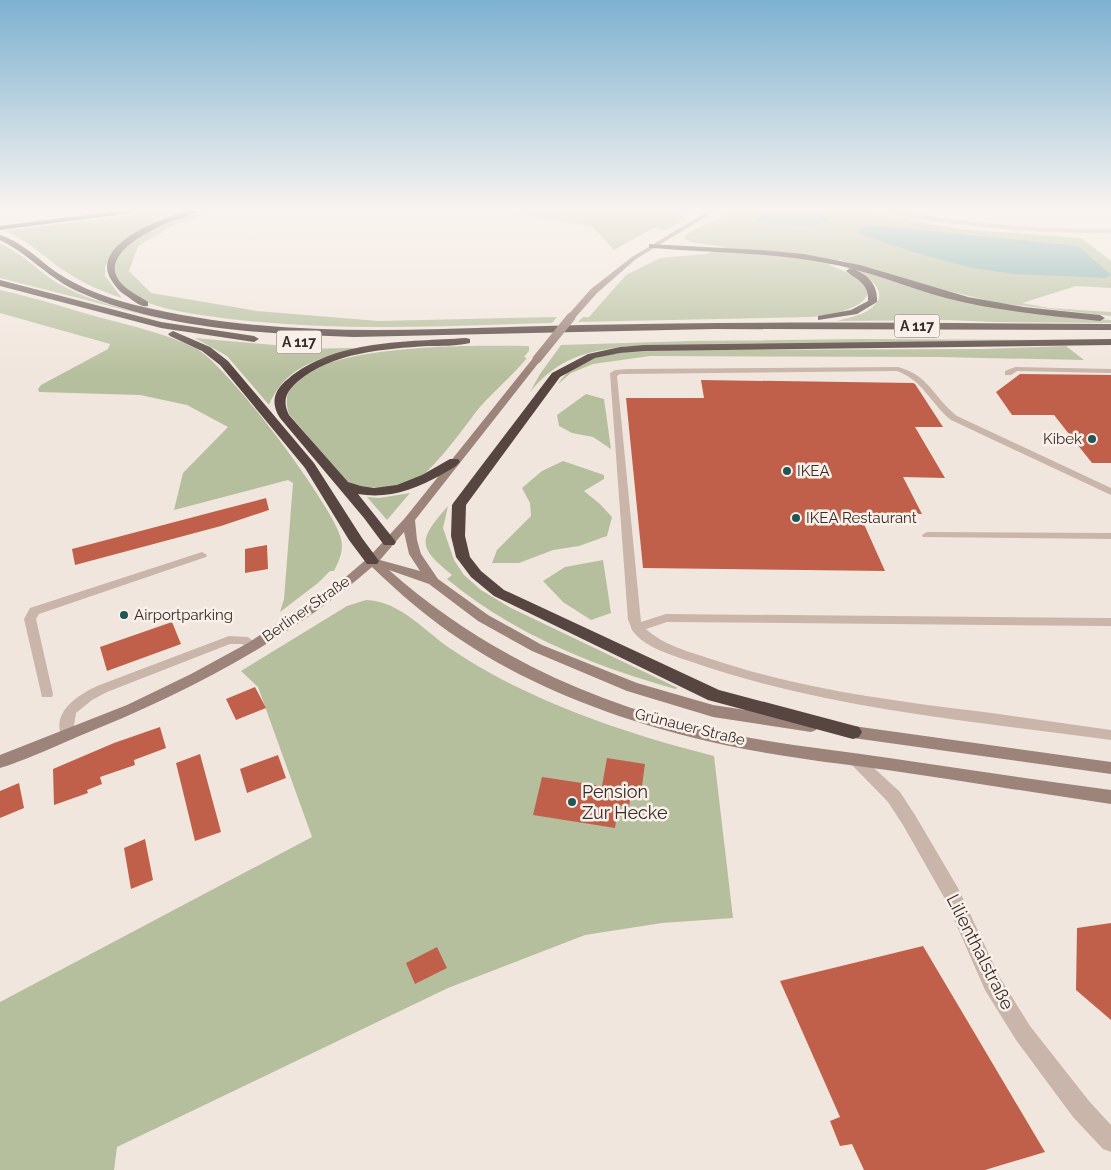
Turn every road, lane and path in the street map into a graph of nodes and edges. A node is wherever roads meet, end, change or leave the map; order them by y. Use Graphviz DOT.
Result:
graph roads {
  1 [pos="42,266"];
  2 [pos="110,266"];
  3 [pos="625,266"];
  4 [pos="832,266"];
  5 [pos="852,266"];
  6 [pos="0,283"];
  7 [pos="135,319"];
  8 [pos="1111,319"];
  9 [pos="186,320"];
  10 [pos="722,326"];
  11 [pos="1111,327"];
  12 [pos="1111,336"];
  13 [pos="466,341"];
  14 [pos="1111,342"];
  15 [pos="1111,371"];
  16 [pos="1008,373"];
  17 [pos="454,462"];
  18 [pos="342,485"];
  19 [pos="1111,492"];
  20 [pos="408,520"];
  21 [pos="927,535"];
  22 [pos="1111,536"];
  23 [pos="389,542"];
  24 [pos="202,555"];
  25 [pos="372,561"];
  26 [pos="433,581"];
  27 [pos="1111,622"];
  28 [pos="637,628"];
  29 [pos="253,646"];
  30 [pos="47,694"];
  31 [pos="852,732"];
  32 [pos="68,735"];
  33 [pos="1111,735"];
  34 [pos="856,760"];
  35 [pos="0,762"];
  36 [pos="1111,768"];
  37 [pos="1111,797"];
  38 [pos="1111,1141"];
  1 -- 9 [label="highway, A 117"];
  2 -- 9 [label="highway, A 117"];
  3 -- 17 [label="main road, Berliner Straße, bridge"];
  4 -- 10 [label="highway"];
  5 -- 8 [label="highway"];
  6 -- 7 [label="highway, A 117"];
  7 -- 13 [label="highway, A 117"];
  7 -- 25 [label="highway"];
  9 -- 10 [label="highway, A 117"];
  10 -- 11 [label="highway, A 117"];
  12 -- 13 [label="highway, A 117"];
  13 -- 18 [label="highway"];
  14 -- 31 [label="highway"];
  15 -- 16 [label="lane"];
  17 -- 18 [label="highway"];
  17 -- 20 [label="main road, Berliner Straße"];
  18 -- 23 [label="highway"];
  19 -- 28 [label="lane"];
  20 -- 23 [label="main road, Berliner Straße"];
  20 -- 26 [label="main road, Grünauer Straße"];
  21 -- 22 [label="lane"];
  23 -- 25 [label="main road, Berliner Straße"];
  24 -- 30 [label="lane"];
  25 -- 26 [label="main road, Grünauer Straße"];
  25 -- 29 [label="main road, Berliner Straße"];
  25 -- 34 [label="main road, Grünauer Straße"];
  26 -- 31 [label="main road, Grünauer Straße"];
  27 -- 28 [label="lane"];
  28 -- 33 [label="lane"];
  29 -- 32 [label="main road, Berliner Straße"];
  29 -- 32 [label="lane"];
  31 -- 36 [label="main road, Grünauer Straße"];
  32 -- 35 [label="main road, Berliner Straße"];
  34 -- 37 [label="main road, Grünauer Straße"];
  34 -- 38 [label="street, Lilienthalstraße"];
}
